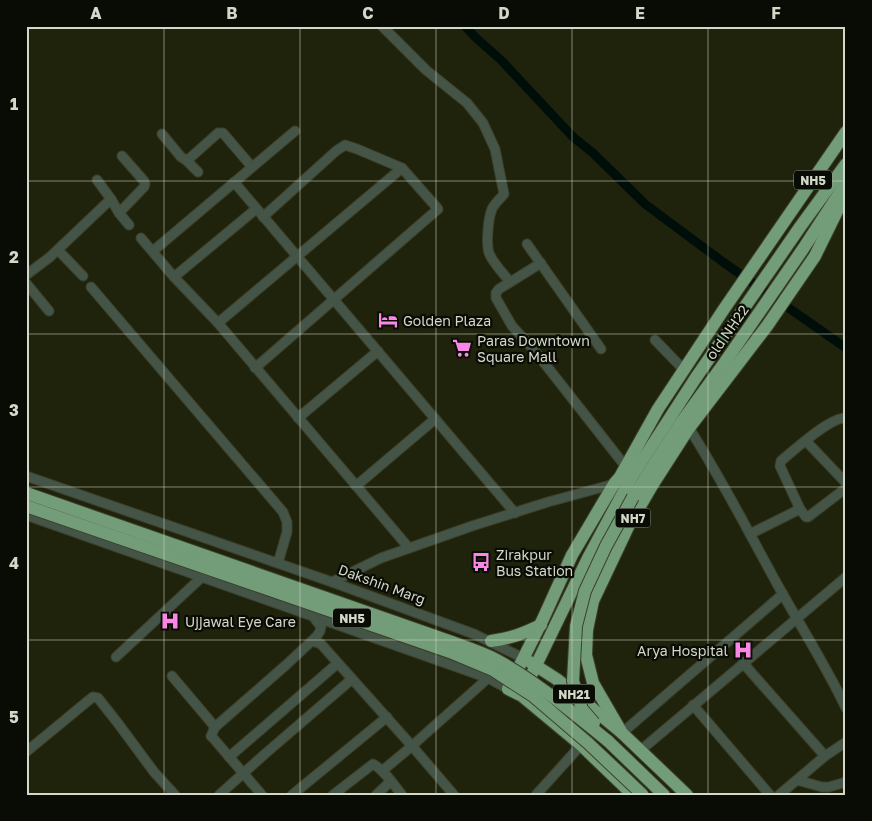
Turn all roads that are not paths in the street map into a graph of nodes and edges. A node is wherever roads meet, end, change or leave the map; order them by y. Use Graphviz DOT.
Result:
graph roads {
  1 [pos="382,26"];
  2 [pos="295,131"];
  3 [pos="846,132"];
  4 [pos="162,134"];
  5 [pos="122,156"];
  6 [pos="186,160"];
  7 [pos="846,164"];
  8 [pos="252,167"];
  9 [pos="402,168"];
  10 [pos="198,172"];
  11 [pos="97,180"];
  12 [pos="234,182"];
  13 [pos="846,184"];
  14 [pos="846,193"];
  15 [pos="111,198"];
  16 [pos="256,209"];
  17 [pos="119,212"];
  18 [pos="263,217"];
  19 [pos="128,225"];
  20 [pos="141,238"];
  21 [pos="527,244"];
  22 [pos="58,250"];
  23 [pos="153,251"];
  24 [pos="297,256"];
  25 [pos="541,263"];
  26 [pos="26,275"];
  27 [pos="83,276"];
  28 [pos="174,277"];
  29 [pos="510,282"];
  30 [pos="26,284"];
  31 [pos="91,287"];
  32 [pos="334,300"];
  33 [pos="50,311"];
  34 [pos="218,323"];
  35 [pos="655,340"];
  36 [pos="601,350"];
  37 [pos="378,351"];
  38 [pos="255,368"];
  39 [pos="684,370"];
  40 [pos="298,418"];
  41 [pos="846,418"];
  42 [pos="435,419"];
  43 [pos="689,428"];
  44 [pos="806,441"];
  45 [pos="626,467"];
  46 [pos="26,476"];
  47 [pos="846,483"];
  48 [pos="614,484"];
  49 [pos="356,486"];
  50 [pos="59,487"];
  51 [pos="846,488"];
  52 [pos="26,493"];
  53 [pos="26,506"];
  54 [pos="800,509"];
  55 [pos="515,513"];
  56 [pos="26,514"];
  57 [pos="49,522"];
  58 [pos="750,534"];
  59 [pos="409,548"];
  60 [pos="278,563"];
  61 [pos="203,576"];
  62 [pos="846,577"];
  63 [pos="332,582"];
  64 [pos="783,594"];
  65 [pos="312,615"];
  66 [pos="797,618"];
  67 [pos="541,624"];
  68 [pos="313,641"];
  69 [pos="491,641"];
  70 [pos="116,657"];
  71 [pos="524,658"];
  72 [pos="338,663"];
  73 [pos="743,663"];
  74 [pos="536,665"];
  75 [pos="172,676"];
  76 [pos="488,678"];
  77 [pos="352,679"];
  78 [pos="508,689"];
  79 [pos="522,696"];
  80 [pos="693,705"];
  81 [pos="846,708"];
  82 [pos="387,717"];
  83 [pos="215,727"];
  84 [pos="622,733"];
  85 [pos="608,741"];
  86 [pos="846,742"];
  87 [pos="581,745"];
  88 [pos="412,746"];
  89 [pos="641,750"];
  90 [pos="26,752"];
  91 [pos="825,756"];
  92 [pos="229,757"];
  93 [pos="382,771"];
  94 [pos="244,773"];
  95 [pos="797,780"];
  96 [pos="391,781"];
  97 [pos="846,782"];
  98 [pos="175,795"];
  99 [pos="219,795"];
  100 [pos="262,795"];
  101 [pos="292,795"];
  102 [pos="333,795"];
  103 [pos="376,795"];
  104 [pos="402,795"];
  105 [pos="454,795"];
  106 [pos="536,795"];
  107 [pos="633,795"];
  108 [pos="643,795"];
  109 [pos="664,795"];
  110 [pos="687,795"];
  111 [pos="770,795"];
  112 [pos="779,795"];
  1 -- 29 [label="street"];
  2 -- 8 [label="street"];
  3 -- 39 [label="highway, NH5"];
  4 -- 6 [label="street"];
  5 -- 17 [label="street"];
  6 -- 8 [label="street"];
  6 -- 10 [label="street"];
  7 -- 74 [label="highway, NH5"];
  8 -- 12 [label="street"];
  9 -- 18 [label="street"];
  9 -- 24 [label="street"];
  9 -- 32 [label="street"];
  11 -- 15 [label="street"];
  12 -- 16 [label="street"];
  12 -- 23 [label="street"];
  13 -- 85 [label="highway, old NH22, bridge"];
  14 -- 43 [label="highway, NH7"];
  15 -- 17 [label="street"];
  15 -- 22 [label="street"];
  16 -- 18 [label="street"];
  16 -- 28 [label="street"];
  17 -- 19 [label="street"];
  18 -- 24 [label="street"];
  20 -- 23 [label="street"];
  21 -- 25 [label="street"];
  22 -- 26 [label="street"];
  22 -- 27 [label="street"];
  23 -- 28 [label="street"];
  24 -- 32 [label="street"];
  24 -- 34 [label="street"];
  25 -- 29 [label="street"];
  25 -- 36 [label="street"];
  28 -- 34 [label="street"];
  29 -- 45 [label="street"];
  30 -- 33 [label="street"];
  31 -- 60 [label="street"];
  32 -- 37 [label="street"];
  32 -- 38 [label="street"];
  34 -- 38 [label="street"];
  35 -- 39 [label="street"];
  37 -- 40 [label="street"];
  37 -- 42 [label="street"];
  38 -- 40 [label="street"];
  39 -- 45 [label="highway, NH5"];
  40 -- 49 [label="street"];
  41 -- 44 [label="street"];
  42 -- 49 [label="street"];
  42 -- 55 [label="street"];
  43 -- 58 [label="street"];
  43 -- 84 [label="highway, NH7"];
  44 -- 47 [label="street"];
  44 -- 54 [label="street"];
  45 -- 48 [label="highway, NH5"];
  46 -- 50 [label="street, Dakshin Marg / NH5"];
  48 -- 55 [label="street"];
  48 -- 67 [label="highway, NH5"];
  49 -- 59 [label="street"];
  50 -- 57 [label="street"];
  50 -- 60 [label="street, Dakshin Marg / NH5"];
  51 -- 54 [label="street"];
  52 -- 85 [label="highway, NH5, bridge"];
  53 -- 108 [label="highway, NH5, bridge"];
  54 -- 58 [label="street"];
  55 -- 59 [label="street"];
  56 -- 57 [label="street, NH5"];
  57 -- 61 [label="street, NH5"];
  58 -- 64 [label="street"];
  59 -- 63 [label="street"];
  60 -- 63 [label="street, Dakshin Marg / NH5"];
  61 -- 65 [label="street, NH5"];
  61 -- 70 [label="street"];
  62 -- 66 [label="street"];
  63 -- 69 [label="street, Dakshin Marg / NH5"];
  64 -- 66 [label="street"];
  64 -- 84 [label="street"];
  65 -- 68 [label="street"];
  65 -- 76 [label="street, NH5"];
  66 -- 73 [label="street"];
  66 -- 81 [label="street"];
  67 -- 69 [label="highway"];
  67 -- 71 [label="highway"];
  68 -- 72 [label="street"];
  68 -- 83 [label="street"];
  69 -- 71 [label="street, Dakshin Marg / NH21"];
  71 -- 74 [label="highway, Dakshin Marg / NH21"];
  71 -- 78 [label="highway"];
  72 -- 77 [label="street"];
  72 -- 92 [label="street"];
  73 -- 80 [label="street"];
  73 -- 91 [label="street"];
  74 -- 79 [label="highway"];
  74 -- 84 [label="highway, Dakshin Marg / NH21"];
  75 -- 83 [label="street"];
  76 -- 78 [label="street, NH5"];
  76 -- 88 [label="street"];
  77 -- 82 [label="street"];
  77 -- 94 [label="street"];
  78 -- 79 [label="highway"];
  79 -- 87 [label="highway"];
  80 -- 89 [label="street"];
  80 -- 111 [label="street"];
  82 -- 88 [label="street"];
  82 -- 101 [label="street"];
  83 -- 92 [label="street"];
  84 -- 89 [label="highway, Dakshin Marg / NH7"];
  85 -- 109 [label="highway, NH5"];
  86 -- 91 [label="street"];
  87 -- 106 [label="street"];
  87 -- 107 [label="highway"];
  88 -- 93 [label="street"];
  88 -- 105 [label="street"];
  89 -- 110 [label="highway, Dakshin Marg / NH7"];
  90 -- 98 [label="street"];
  91 -- 95 [label="street"];
  92 -- 94 [label="street"];
  93 -- 96 [label="street"];
  93 -- 102 [label="street"];
  94 -- 99 [label="street"];
  94 -- 100 [label="street"];
  95 -- 97 [label="street"];
  95 -- 112 [label="street"];
  96 -- 103 [label="street"];
  96 -- 104 [label="street"];
}
